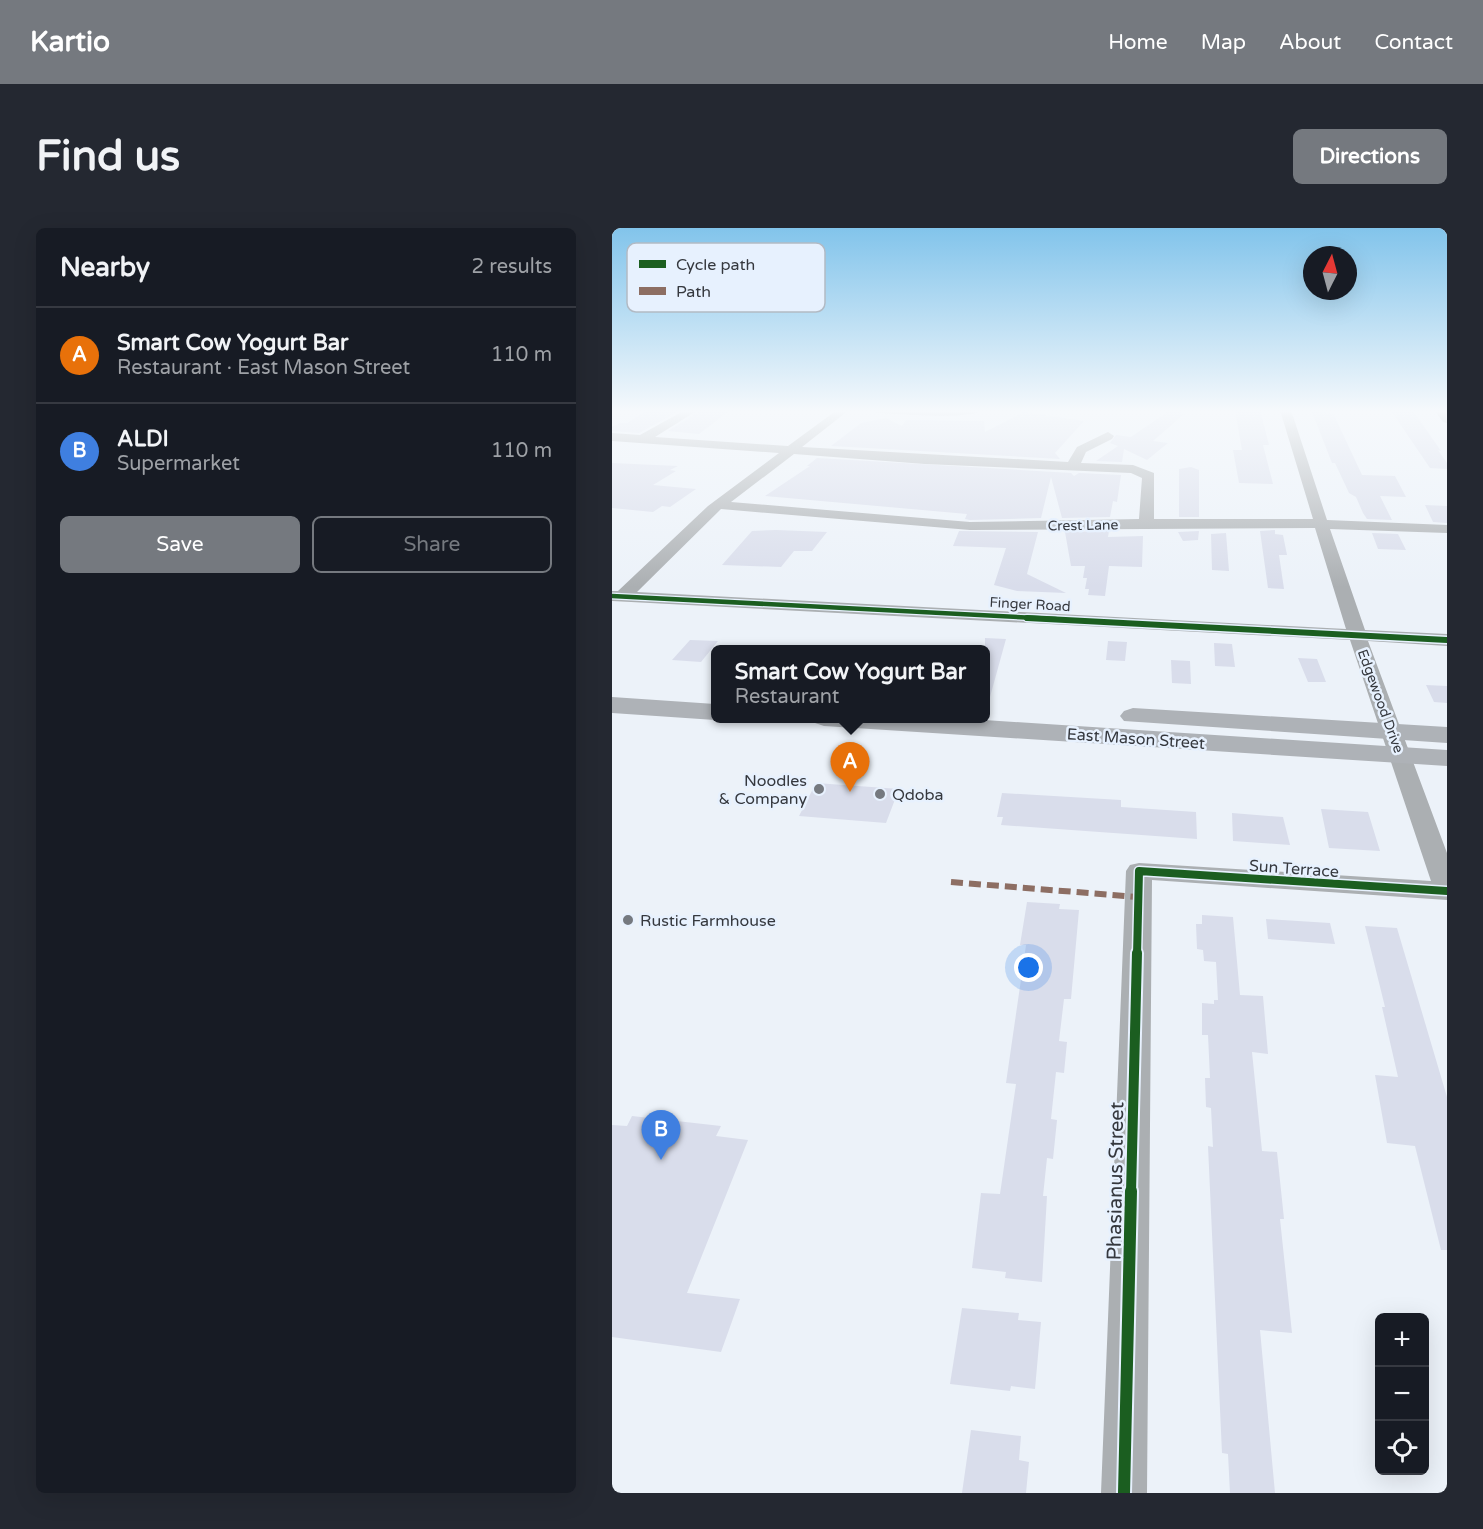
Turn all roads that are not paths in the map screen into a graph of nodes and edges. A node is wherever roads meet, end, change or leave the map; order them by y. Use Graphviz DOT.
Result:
graph roads {
  1 [pos="767,469"];
  2 [pos="1130,469"];
  3 [pos="1304,469"];
  4 [pos="719,505"];
  5 [pos="1321,523"];
  6 [pos="1146,524"];
  7 [pos="1447,529"];
  8 [pos="617,596"];
  9 [pos="1357,635"];
  10 [pos="1447,640"];
  11 [pos="612,686"];
  12 [pos="711,692"];
  13 [pos="612,705"];
  14 [pos="990,708"];
  15 [pos="711,712"];
  16 [pos="938,723"];
  17 [pos="1447,735"];
  18 [pos="1396,743"];
  19 [pos="1447,758"];
  20 [pos="1138,871"];
  21 [pos="1447,890"];
  22 [pos="1124,1493"];
  1 -- 4 [label="street"];
  2 -- 6 [label="street"];
  3 -- 5 [label="street, Edgewood Drive"];
  4 -- 6 [label="street, Crest Lane"];
  4 -- 8 [label="street"];
  5 -- 6 [label="street, Crest Lane"];
  5 -- 7 [label="street, Crest Lane"];
  5 -- 9 [label="street, Edgewood Drive"];
  8 -- 9 [label="street, Finger Road"];
  9 -- 10 [label="street, Finger Road"];
  9 -- 18 [label="street, Edgewood Drive"];
  11 -- 12 [label="main road"];
  13 -- 15 [label="main road"];
  14 -- 18 [label="main road, East Mason Street"];
  16 -- 18 [label="main road, East Mason Street"];
  17 -- 18 [label="main road, East Mason Street"];
  18 -- 19 [label="main road, East Mason Street"];
  18 -- 21 [label="street, Edgewood Drive"];
  20 -- 21 [label="street, Sun Terrace"];
  20 -- 22 [label="street, Phasianus Street"];
}
